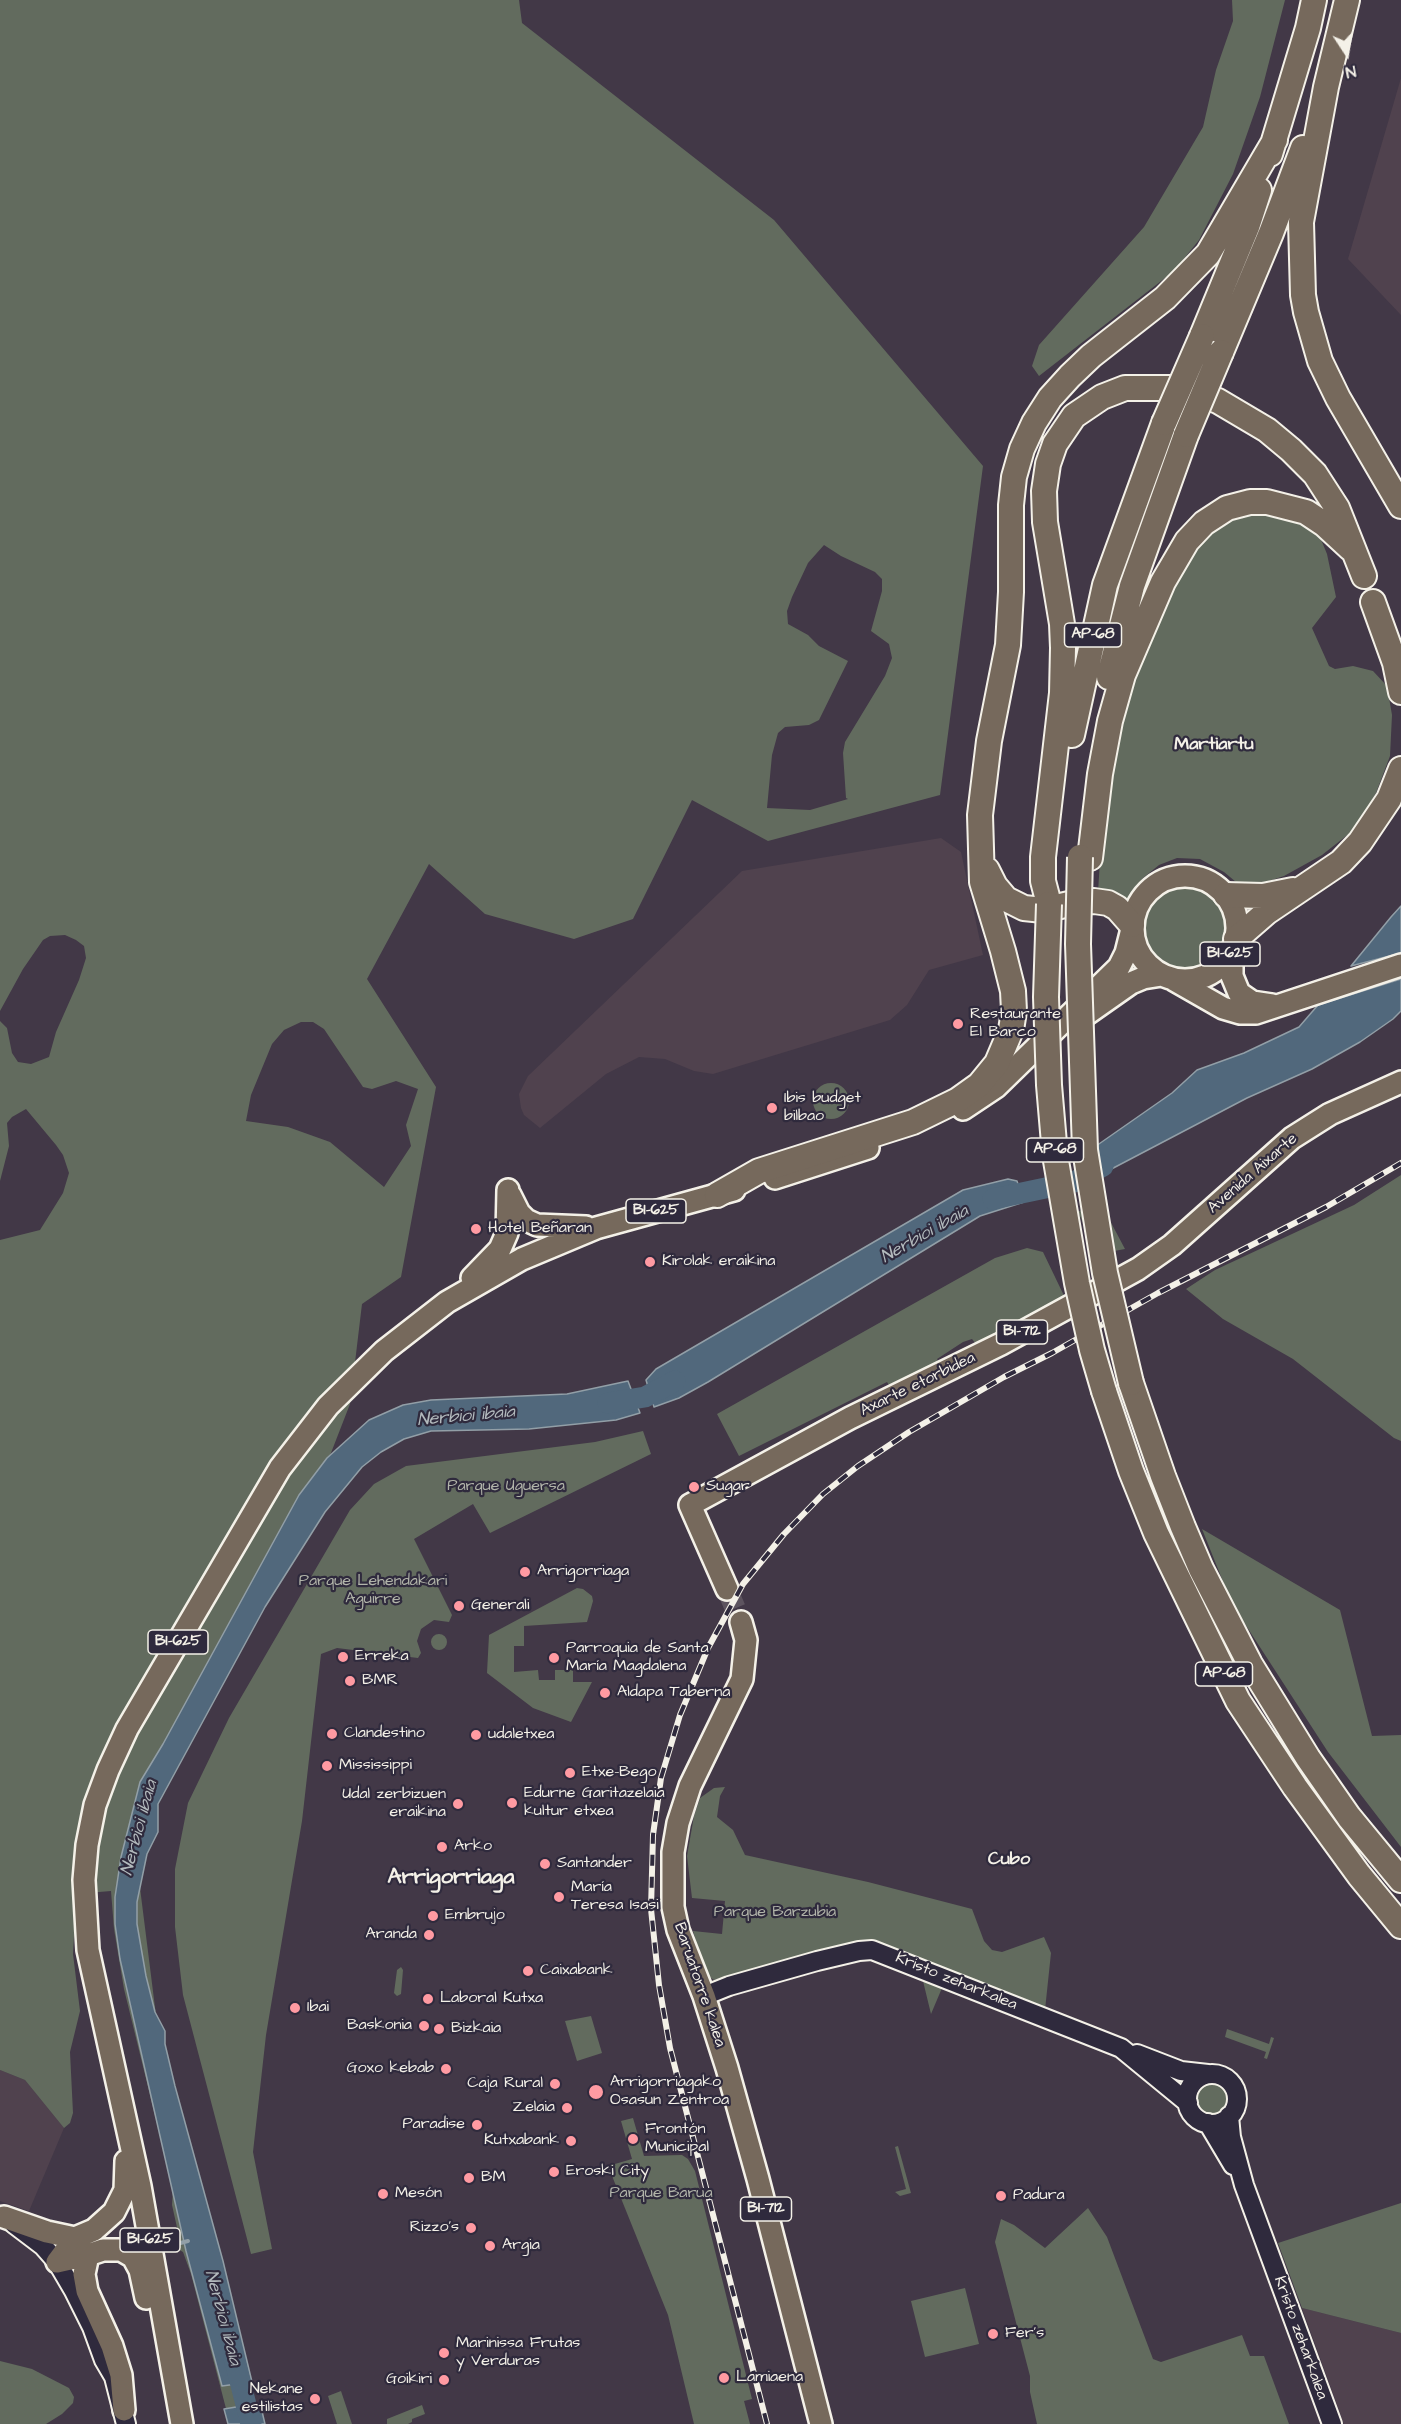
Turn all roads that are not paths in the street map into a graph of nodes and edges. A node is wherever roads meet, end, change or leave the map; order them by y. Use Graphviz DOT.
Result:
graph roads {
  1 [pos="1314,0"];
  2 [pos="1347,0"];
  3 [pos="1326,87"];
  4 [pos="1275,140"];
  5 [pos="1401,506"];
  6 [pos="1373,602"];
  7 [pos="1401,692"];
  8 [pos="1401,769"];
  9 [pos="980,850"];
  10 [pos="1049,856"];
  11 [pos="1085,857"];
  12 [pos="1301,889"];
  13 [pos="1226,895"];
  14 [pos="1132,927"];
  15 [pos="1234,945"];
  16 [pos="1401,965"];
  17 [pos="1164,976"];
  18 [pos="1287,1003"];
  19 [pos="1037,1049"];
  20 [pos="1401,1082"];
  21 [pos="717,1195"];
  22 [pos="596,1228"];
  23 [pos="1146,1263"];
  24 [pos="447,1302"];
  25 [pos="723,1488"];
  26 [pos="703,1533"];
  27 [pos="727,1589"];
  28 [pos="741,1622"];
  29 [pos="1401,1880"];
  30 [pos="1401,1926"];
  31 [pos="704,1996"];
  32 [pos="1121,2048"];
  33 [pos="111,2057"];
  34 [pos="1208,2074"];
  35 [pos="1188,2103"];
  36 [pos="1229,2116"];
  37 [pos="1208,2123"];
  38 [pos="1244,2185"];
  39 [pos="2,2216"];
  40 [pos="75,2238"];
  41 [pos="88,2255"];
  42 [pos="57,2262"];
  43 [pos="125,2417"];
  44 [pos="171,2424"];
  45 [pos="182,2424"];
  46 [pos="821,2424"];
  47 [pos="1332,2424"];
  1 -- 4 [label="highway, AP-68"];
  2 -- 3 [label="highway, AP-68"];
  3 -- 5 [label="highway"];
  3 -- 11 [label="highway, AP-68, bridge"];
  4 -- 9 [label="highway"];
  4 -- 10 [label="highway, AP-68, bridge"];
  6 -- 7 [label="highway"];
  8 -- 12 [label="highway"];
  9 -- 14 [label="highway"];
  9 -- 21 [label="highway"];
  10 -- 11 [label="highway"];
  10 -- 30 [label="highway, AP-68, bridge"];
  11 -- 29 [label="highway, AP-68, bridge"];
  12 -- 13 [label="highway"];
  12 -- 15 [label="highway"];
  13 -- 14 [label="main road, BI-625"];
  13 -- 15 [label="main road, BI-625"];
  14 -- 17 [label="main road, BI-625"];
  14 -- 19 [label="main road, BI-625"];
  15 -- 17 [label="main road, BI-625"];
  15 -- 18 [label="main road, BI-625"];
  16 -- 18 [label="main road, BI-625"];
  17 -- 18 [label="main road, BI-625"];
  17 -- 19 [label="main road, BI-625"];
  19 -- 21 [label="main road, BI-625"];
  20 -- 23 [label="main road, Avenida Aixarte / BI-712"];
  21 -- 22 [label="main road, BI-625"];
  22 -- 24 [label="main road, BI-625"];
  22 -- 24 [label="main road"];
  23 -- 25 [label="main road, Axarte etorbidea / BI-712"];
  24 -- 33 [label="main road, BI-625"];
  25 -- 26 [label="main road"];
  25 -- 26 [label="main road, Axarte etorbidea / BI-712"];
  26 -- 27 [label="main road, BI-712"];
  28 -- 31 [label="main road, Baruatorre kalea / BI-712"];
  31 -- 32 [label="street, Kristo zeharkalea"];
  31 -- 46 [label="main road, Baruatorre kalea / BI-712"];
  32 -- 34 [label="street"];
  32 -- 35 [label="street, Kristo zeharkalea"];
  33 -- 40 [label="main road"];
  33 -- 45 [label="main road, BI-625"];
  34 -- 35 [label="street"];
  34 -- 36 [label="street"];
  35 -- 37 [label="street"];
  36 -- 37 [label="street"];
  36 -- 38 [label="street"];
  37 -- 38 [label="street"];
  38 -- 47 [label="street, Kristo zeharkalea"];
  39 -- 40 [label="main road"];
  39 -- 42 [label="street"];
  40 -- 42 [label="main road"];
  41 -- 42 [label="main road"];
  41 -- 43 [label="main road"];
  41 -- 44 [label="main road"];
  42 -- 43 [label="street"];
}
